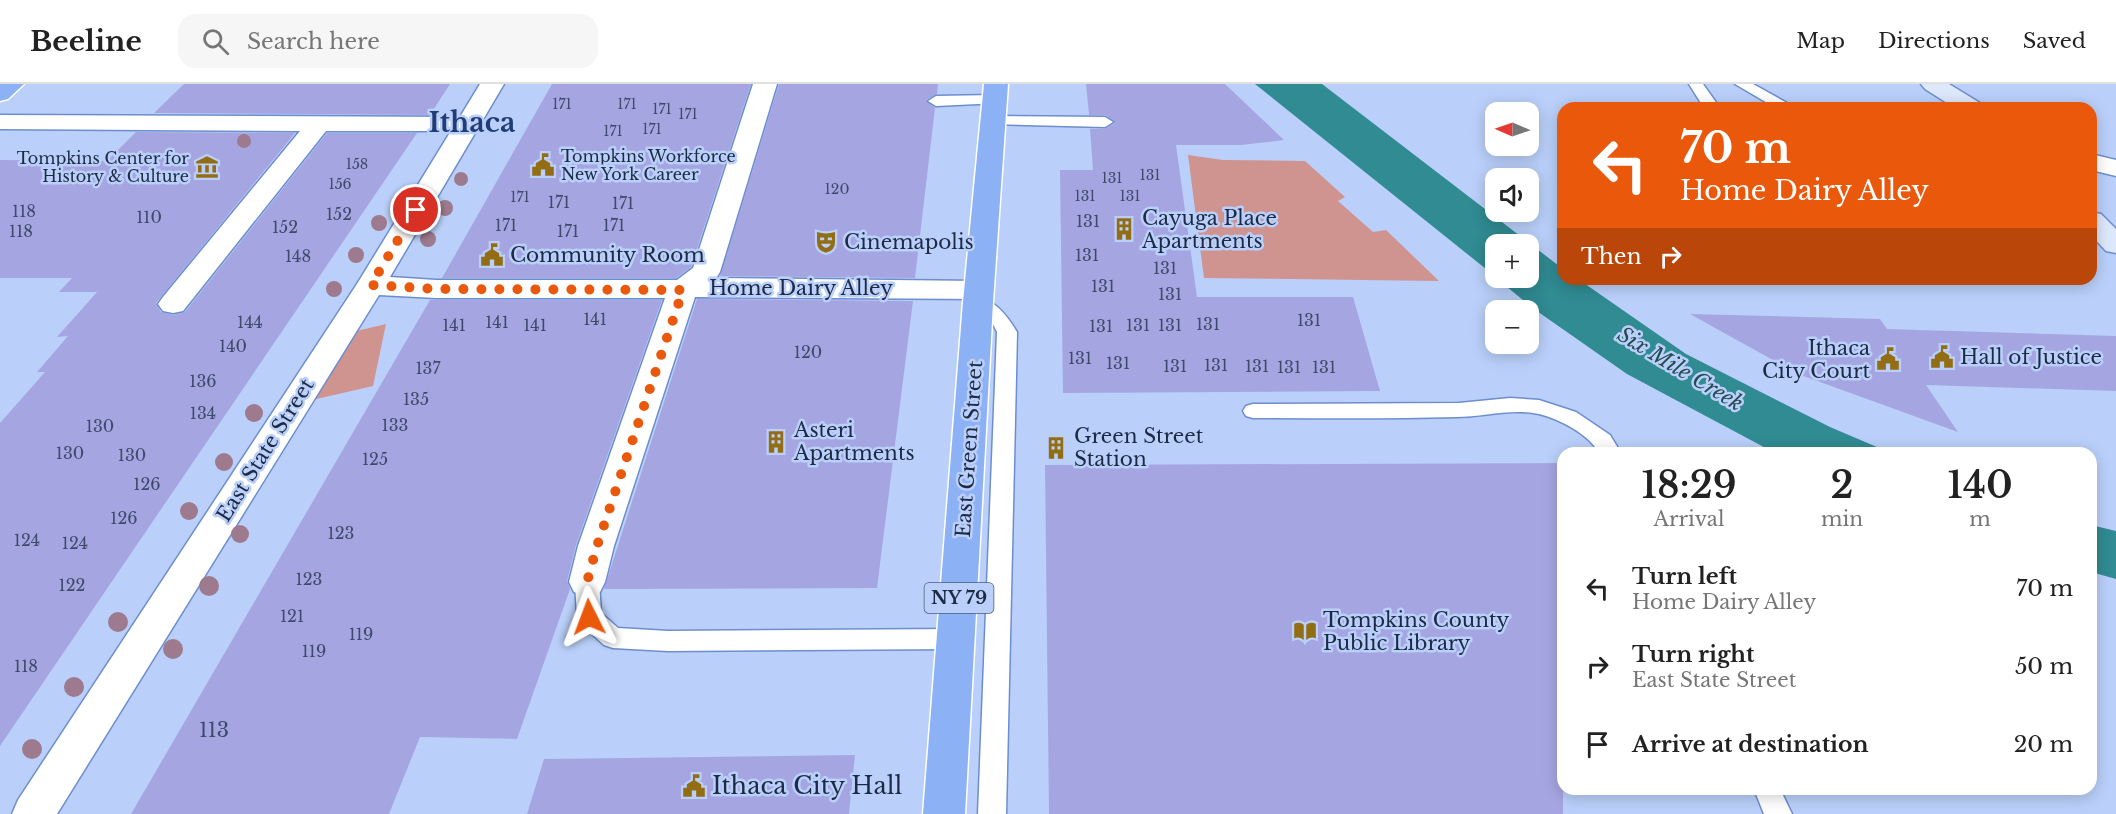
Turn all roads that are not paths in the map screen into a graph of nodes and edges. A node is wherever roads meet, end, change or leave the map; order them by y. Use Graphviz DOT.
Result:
graph roads {
  1 [pos="12,84"];
  2 [pos="492,84"];
  3 [pos="765,84"];
  4 [pos="1696,84"];
  5 [pos="1742,84"];
  6 [pos="1933,84"];
  7 [pos="0,94"];
  8 [pos="936,101"];
  9 [pos="994,102"];
  10 [pos="1708,102"];
  11 [pos="1776,102"];
  12 [pos="1962,102"];
  13 [pos="0,122"];
  14 [pos="1105,122"];
  15 [pos="320,123"];
  16 [pos="468,124"];
  17 [pos="2097,150"];
  18 [pos="2116,150"];
  19 [pos="2097,163"];
  20 [pos="2116,168"];
  21 [pos="2097,226"];
  22 [pos="2116,245"];
  23 [pos="371,285"];
  24 [pos="683,290"];
  25 [pos="979,296"];
  26 [pos="172,304"];
  27 [pos="1253,411"];
  28 [pos="1607,447"];
  29 [pos="587,582"];
  30 [pos="956,639"];
  31 [pos="1770,795"];
  32 [pos="33,814"];
  33 [pos="944,814"];
  34 [pos="992,814"];
  35 [pos="1778,814"];
  1 -- 7 [label="highway"];
  2 -- 16 [label="street, East State Street"];
  3 -- 24 [label="street"];
  4 -- 10 [label="lane"];
  5 -- 11 [label="lane"];
  6 -- 12 [label="main road"];
  8 -- 9 [label="lane"];
  9 -- 14 [label="lane"];
  9 -- 25 [label="highway, East Green Street / NY 79"];
  13 -- 15 [label="street"];
  15 -- 16 [label="street"];
  15 -- 26 [label="street"];
  16 -- 23 [label="street, East State Street"];
  17 -- 18 [label="street"];
  19 -- 20 [label="street"];
  21 -- 22 [label="main road"];
  23 -- 24 [label="street, Home Dairy Alley"];
  23 -- 32 [label="street, East State Street"];
  24 -- 25 [label="street, Home Dairy Alley"];
  24 -- 29 [label="street"];
  25 -- 30 [label="highway, East Green Street / NY 79"];
  25 -- 34 [label="lane"];
  27 -- 28 [label="lane"];
  29 -- 30 [label="lane"];
  30 -- 33 [label="highway, East Green Street / NY 79"];
  31 -- 35 [label="lane"];
}
